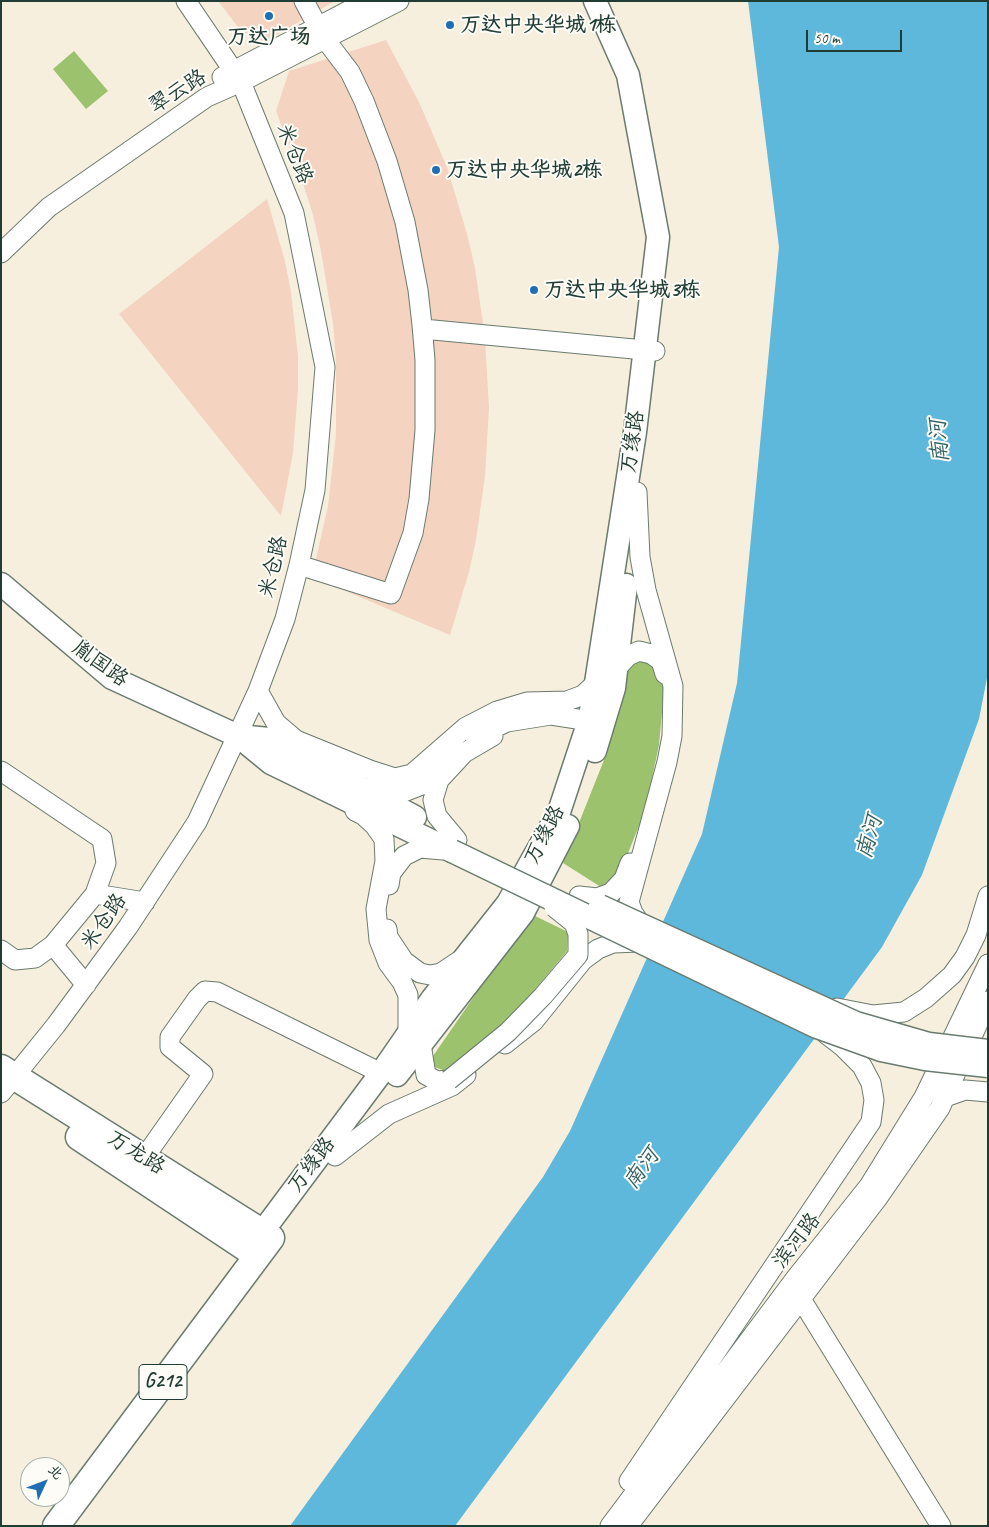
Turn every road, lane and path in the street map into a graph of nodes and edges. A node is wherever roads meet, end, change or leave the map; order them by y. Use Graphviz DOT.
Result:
graph roads {
  1 [pos="186,1"];
  2 [pos="304,1"];
  3 [pos="367,1"];
  4 [pos="399,1"];
  5 [pos="595,1"];
  6 [pos="606,1"];
  7 [pos="321,33"];
  8 [pos="237,76"];
  9 [pos="1,239"];
  10 [pos="1,253"];
  11 [pos="423,330"];
  12 [pos="650,351"];
  13 [pos="637,492"];
  14 [pos="299,565"];
  15 [pos="1,584"];
  16 [pos="616,669"];
  17 [pos="596,683"];
  18 [pos="258,692"];
  19 [pos="594,729"];
  20 [pos="238,736"];
  21 [pos="269,738"];
  22 [pos="664,761"];
  23 [pos="271,763"];
  24 [pos="1,771"];
  25 [pos="455,846"];
  26 [pos="95,894"];
  27 [pos="579,896"];
  28 [pos="988,896"];
  29 [pos="145,902"];
  30 [pos="641,934"];
  31 [pos="53,945"];
  32 [pos="1,950"];
  33 [pos="466,956"];
  34 [pos="988,964"];
  35 [pos="86,985"];
  36 [pos="804,999"];
  37 [pos="988,1001"];
  38 [pos="817,1027"];
  39 [pos="414,1039"];
  40 [pos="988,1051"];
  41 [pos="988,1066"];
  42 [pos="381,1073"];
  43 [pos="5,1082"];
  44 [pos="451,1083"];
  45 [pos="988,1092"];
  46 [pos="945,1097"];
  47 [pos="335,1156"];
  48 [pos="144,1158"];
  49 [pos="260,1244"];
  50 [pos="802,1299"];
  51 [pos="40,1526"];
  52 [pos="56,1526"];
  53 [pos="600,1526"];
  54 [pos="610,1526"];
  55 [pos="628,1526"];
  56 [pos="941,1526"];
  1 -- 8 [label="street, 米仓路"];
  2 -- 7 [label="street"];
  3 -- 7 [label="street, 翠云路"];
  4 -- 7 [label="street, 翠云路"];
  5 -- 12 [label="main road, 万缘路"];
  6 -- 12 [label="main road, 万缘路"];
  7 -- 8 [label="street, 翠云路"];
  7 -- 11 [label="street"];
  8 -- 9 [label="street, 翠云路"];
  8 -- 10 [label="street, 翠云路"];
  8 -- 14 [label="street, 米仓路"];
  11 -- 12 [label="street"];
  11 -- 14 [label="street"];
  12 -- 13 [label="main road, 万缘路"];
  12 -- 17 [label="main road, 万缘路"];
  13 -- 16 [label="main road, 万缘路"];
  13 -- 22 [label="street"];
  14 -- 18 [label="street, 米仓路"];
  15 -- 20 [label="main road, 胤国路"];
  16 -- 19 [label="main road, 万缘路"];
  16 -- 22 [label="street"];
  17 -- 18 [label="street"];
  17 -- 19 [label="main road, 万缘路"];
  18 -- 20 [label="street, 米仓路"];
  19 -- 21 [label="street"];
  19 -- 25 [label="street"];
  19 -- 33 [label="main road, 万缘路"];
  19 -- 39 [label="main road, 万缘路"];
  20 -- 21 [label="main road, 胤国路"];
  20 -- 23 [label="main road, 胤国路"];
  20 -- 29 [label="street, 米仓路"];
  21 -- 25 [label="main road, 胤国路"];
  22 -- 27 [label="street"];
  22 -- 30 [label="street"];
  23 -- 25 [label="main road, 胤国路"];
  23 -- 39 [label="street"];
  24 -- 26 [label="street"];
  25 -- 27 [label="main road"];
  25 -- 30 [label="main road, bridge"];
  25 -- 33 [label="street"];
  25 -- 44 [label="street, bridge"];
  26 -- 29 [label="street"];
  26 -- 31 [label="street"];
  27 -- 30 [label="main road, bridge"];
  28 -- 36 [label="street, bridge"];
  29 -- 35 [label="street, 米仓路"];
  30 -- 36 [label="main road, bridge"];
  30 -- 38 [label="main road, bridge"];
  30 -- 44 [label="street"];
  31 -- 32 [label="street"];
  31 -- 35 [label="street"];
  33 -- 39 [label="main road, 万缘路"];
  34 -- 54 [label="street, 滨河路"];
  35 -- 43 [label="street, 米仓路"];
  36 -- 40 [label="main road, bridge"];
  37 -- 46 [label="street, 滨河路"];
  38 -- 41 [label="main road, bridge"];
  38 -- 53 [label="street"];
  39 -- 42 [label="main road, 万缘路"];
  39 -- 44 [label="street"];
  39 -- 47 [label="main road, 万缘路"];
  42 -- 48 [label="street"];
  42 -- 49 [label="main road, 万缘路"];
  43 -- 48 [label="highway, 万龙路"];
  43 -- 49 [label="highway, 万龙路"];
  44 -- 47 [label="street"];
  45 -- 46 [label="street"];
  46 -- 50 [label="street, 滨河路"];
  47 -- 49 [label="main road, 万缘路"];
  48 -- 49 [label="highway, 万龙路"];
  49 -- 51 [label="highway, 万缘路 / G212"];
  49 -- 52 [label="highway, 万缘路 / G212"];
  50 -- 55 [label="street, 滨河路"];
  50 -- 56 [label="street"];
}
